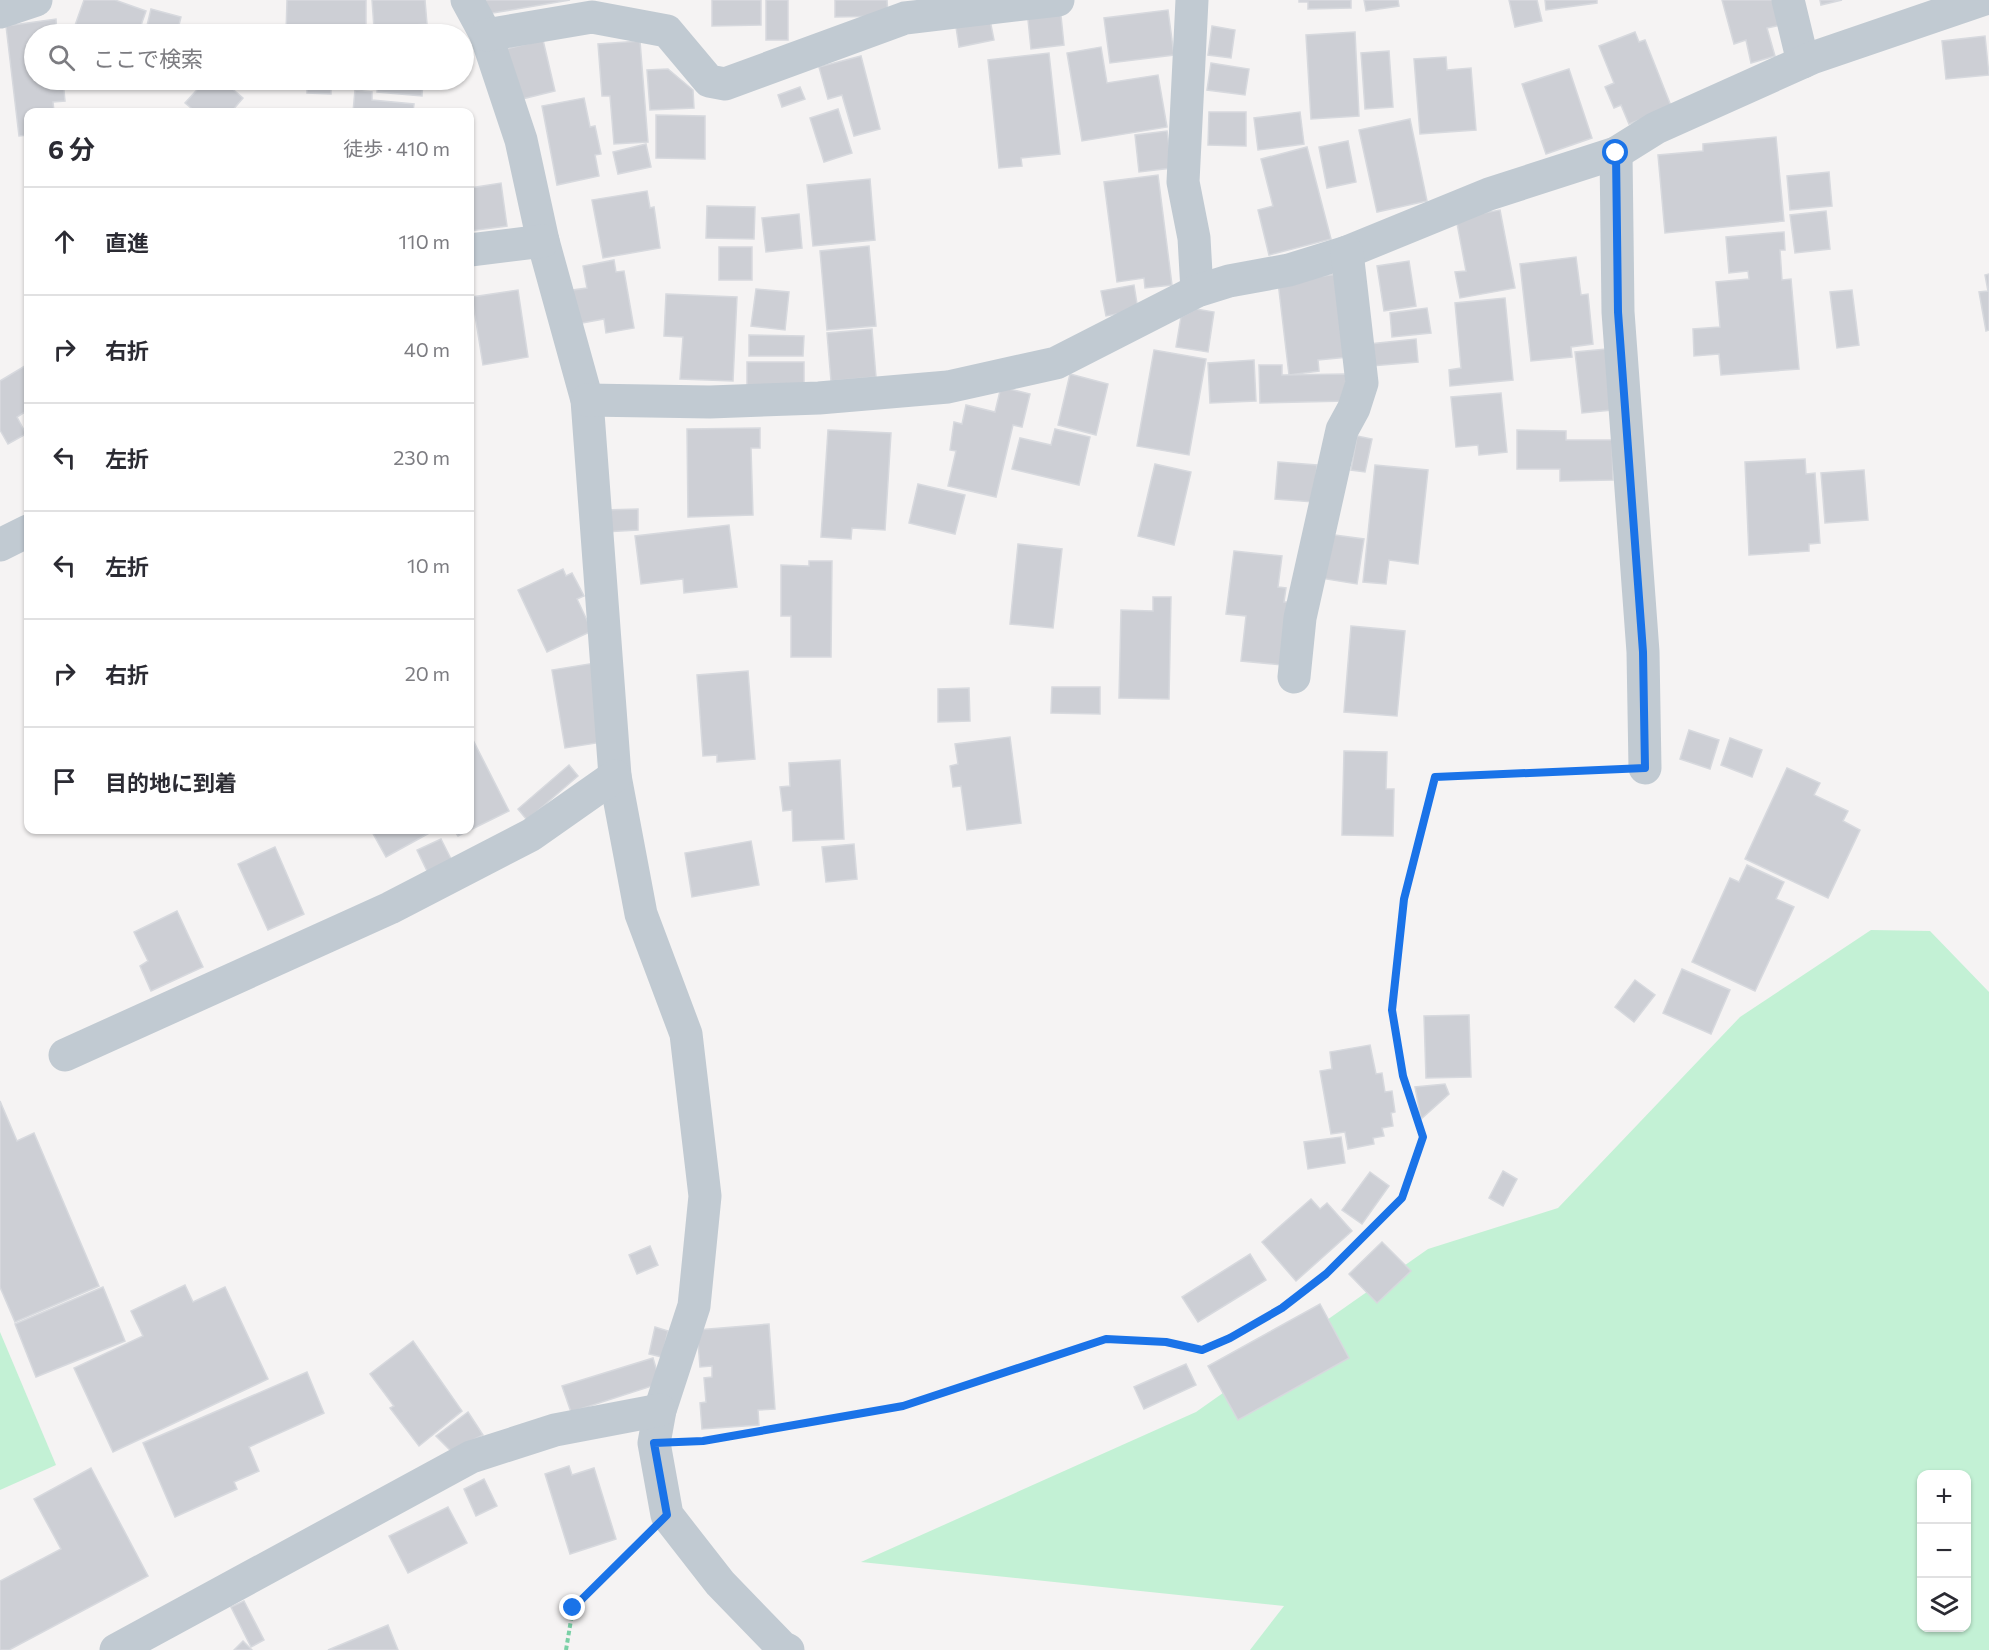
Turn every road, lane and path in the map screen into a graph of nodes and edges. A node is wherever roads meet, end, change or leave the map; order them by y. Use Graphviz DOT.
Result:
graph roads {
  1 [pos="36,0"];
  2 [pos="467,0"];
  3 [pos="1058,0"];
  4 [pos="1192,0"];
  5 [pos="1788,0"];
  6 [pos="1982,0"];
  7 [pos="1937,8"];
  8 [pos="0,12"];
  9 [pos="486,35"];
  10 [pos="1803,62"];
  11 [pos="1616,153"];
  12 [pos="543,241"];
  13 [pos="474,250"];
  14 [pos="1347,252"];
  15 [pos="1197,291"];
  16 [pos="587,400"];
  17 [pos="24,533"];
  18 [pos="0,545"];
  19 [pos="1294,677"];
  20 [pos="1645,768"];
  21 [pos="615,776"];
  22 [pos="66,1055"];
  23 [pos="660,1410"];
  24 [pos="654,1443"];
  25 [pos="667,1515"];
  26 [pos="116,1650"];
  27 [pos="566,1650"];
  28 [pos="788,1650"];
  1 -- 8 [label="street"];
  2 -- 9 [label="street"];
  3 -- 9 [label="street"];
  4 -- 15 [label="street"];
  5 -- 10 [label="street"];
  6 -- 7 [label="street"];
  7 -- 10 [label="street"];
  9 -- 12 [label="street"];
  10 -- 11 [label="street"];
  11 -- 14 [label="street"];
  11 -- 20 [label="street"];
  12 -- 13 [label="street"];
  12 -- 16 [label="street"];
  14 -- 15 [label="street"];
  14 -- 19 [label="street"];
  15 -- 16 [label="street"];
  16 -- 21 [label="street"];
  17 -- 18 [label="street"];
  20 -- 24 [label="path"];
  21 -- 22 [label="street"];
  21 -- 23 [label="street"];
  23 -- 24 [label="street"];
  23 -- 26 [label="street"];
  24 -- 25 [label="street"];
  25 -- 27 [label="path"];
  25 -- 28 [label="street"];
}
